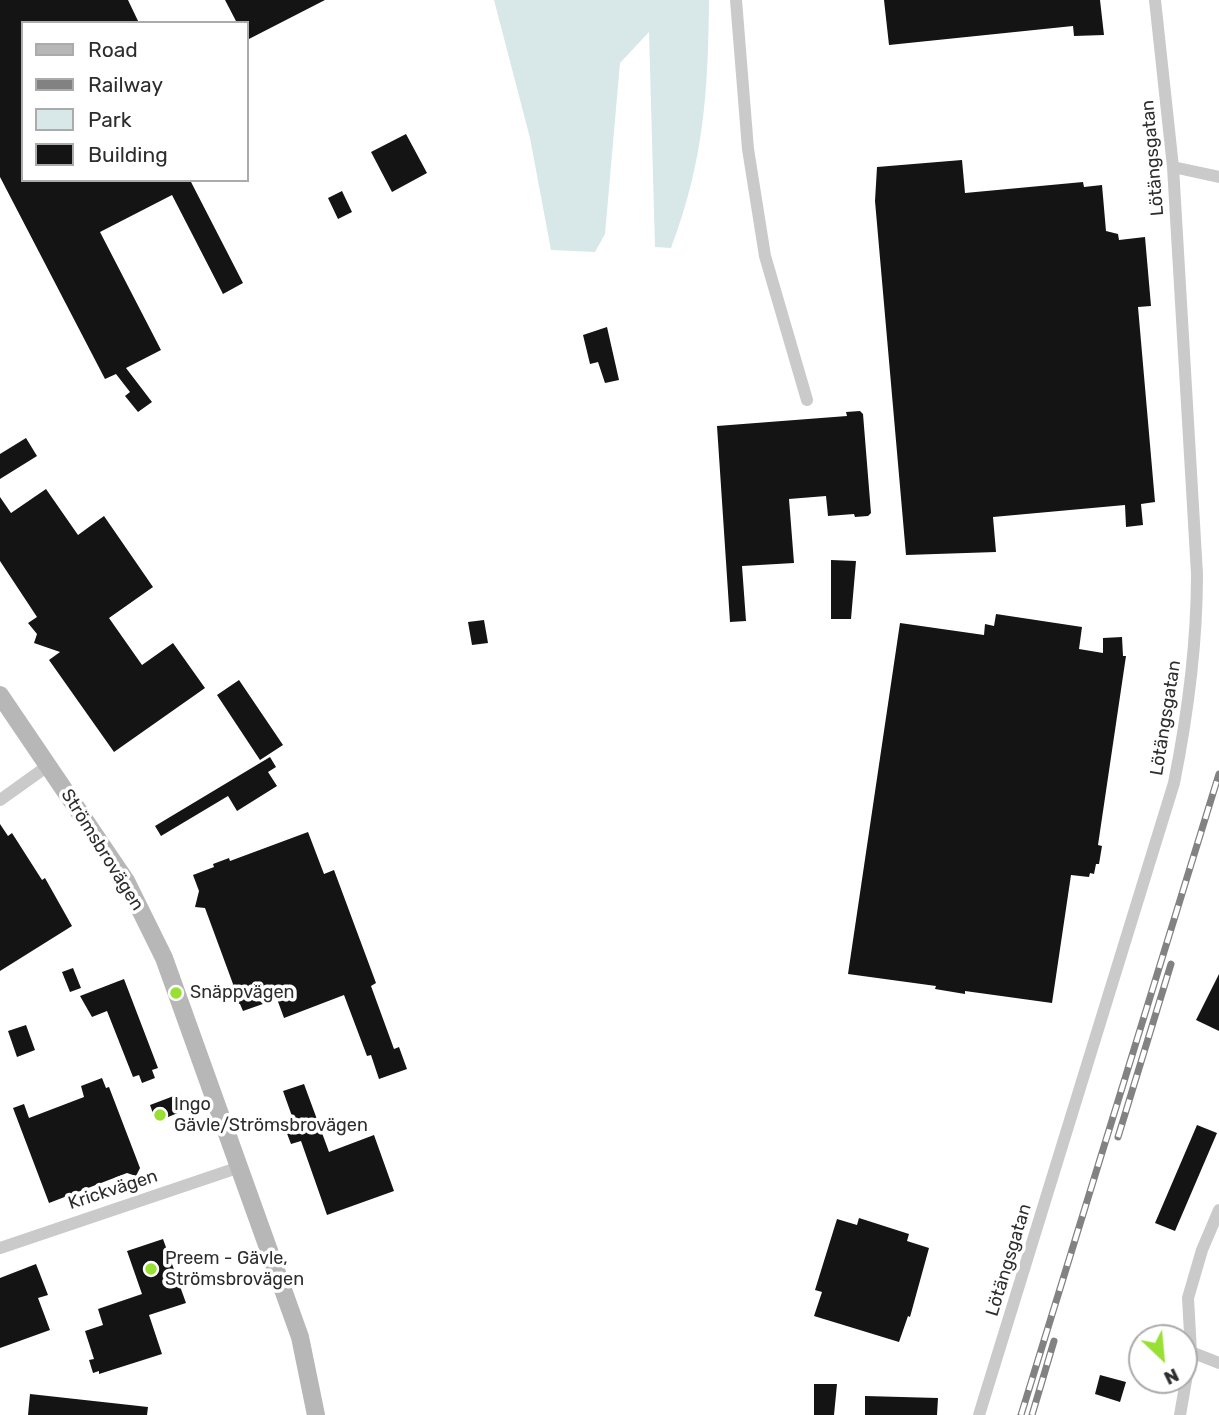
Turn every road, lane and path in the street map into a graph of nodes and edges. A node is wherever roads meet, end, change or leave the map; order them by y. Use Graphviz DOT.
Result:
graph roads {
  1 [pos="736,0"];
  2 [pos="1155,0"];
  3 [pos="1173,167"];
  4 [pos="1219,177"];
  5 [pos="807,400"];
  6 [pos="0,695"];
  7 [pos="49,765"];
  8 [pos="0,800"];
  9 [pos="237,1168"];
  10 [pos="1219,1210"];
  11 [pos="0,1248"];
  12 [pos="1189,1324"];
  13 [pos="1198,1355"];
  14 [pos="1219,1363"];
  15 [pos="1184,1394"];
  16 [pos="316,1415"];
  17 [pos="979,1415"];
  18 [pos="1180,1415"];
  1 -- 5 [label="street"];
  2 -- 3 [label="street, Lötängsgatan"];
  3 -- 4 [label="street"];
  3 -- 17 [label="street, Lötängsgatan"];
  6 -- 7 [label="main road, Strömsbrovägen"];
  7 -- 8 [label="street"];
  7 -- 9 [label="main road, Strömsbrovägen"];
  9 -- 11 [label="street, Krickvägen"];
  9 -- 16 [label="main road, Strömsbrovägen"];
  10 -- 12 [label="street"];
  13 -- 14 [label="street"];
  15 -- 18 [label="street"];
}
